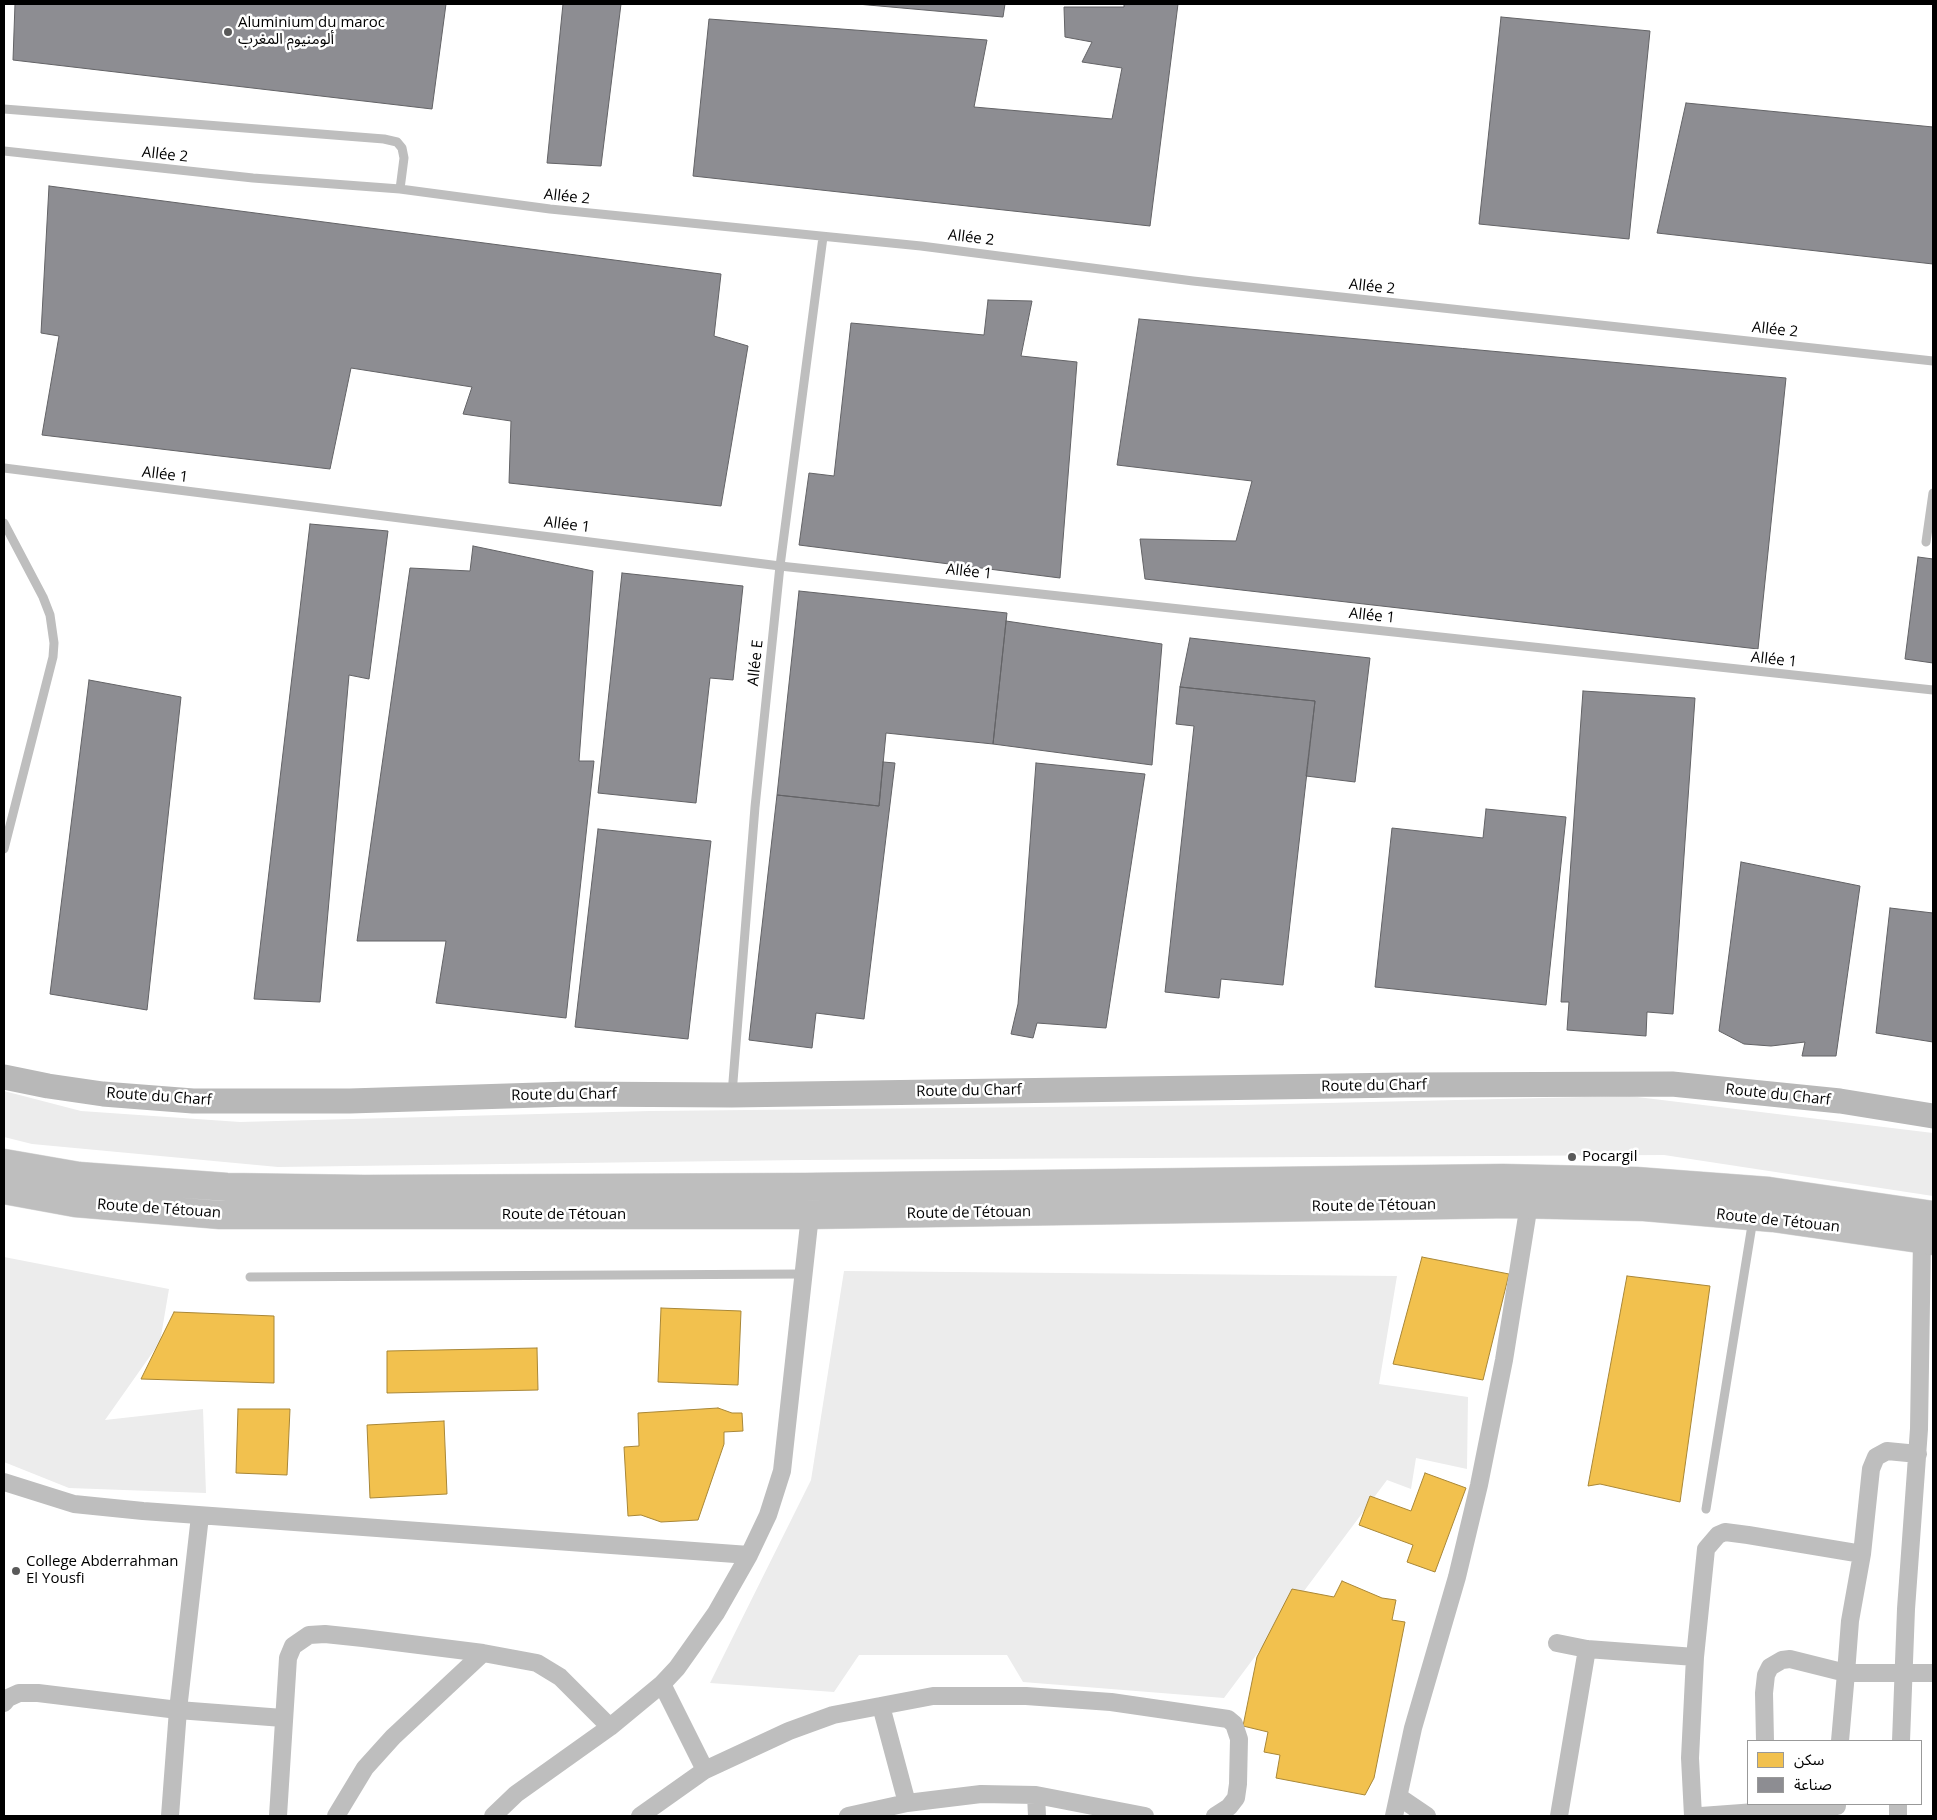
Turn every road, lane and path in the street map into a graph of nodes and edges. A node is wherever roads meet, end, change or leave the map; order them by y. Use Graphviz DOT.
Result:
graph roads {
  1 [pos="4,109"];
  2 [pos="4,151"];
  3 [pos="400,190"];
  4 [pos="823,237"];
  5 [pos="1933,361"];
  6 [pos="4,468"];
  7 [pos="1933,493"];
  8 [pos="4,523"];
  9 [pos="1926,542"];
  10 [pos="780,566"];
  11 [pos="1933,690"];
  12 [pos="4,849"];
  13 [pos="4,1077"];
  14 [pos="732,1095"];
  15 [pos="1933,1116"];
  16 [pos="4,1163"];
  17 [pos="4,1190"];
  18 [pos="1528,1204"];
  19 [pos="810,1215"];
  20 [pos="1933,1215"];
  21 [pos="1753,1216"];
  22 [pos="1928,1240"];
  23 [pos="804,1274"];
  24 [pos="250,1277"];
  25 [pos="1918,1454"];
  26 [pos="4,1482"];
  27 [pos="1706,1509"];
  28 [pos="200,1516"];
  29 [pos="1862,1554"];
  30 [pos="749,1555"];
  31 [pos="1557,1643"];
  32 [pos="1587,1649"];
  33 [pos="483,1653"];
  34 [pos="1695,1657"];
  35 [pos="1905,1671"];
  36 [pos="1846,1672"];
  37 [pos="1933,1673"];
  38 [pos="662,1684"];
  39 [pos="4,1703"];
  40 [pos="881,1706"];
  41 [pos="178,1710"];
  42 [pos="283,1718"];
  43 [pos="610,1727"];
  44 [pos="1765,1740"];
  45 [pos="1840,1740"];
  46 [pos="1901,1740"];
  47 [pos="706,1770"];
  48 [pos="1036,1795"];
  49 [pos="1399,1797"];
  50 [pos="906,1803"];
  51 [pos="1837,1809"];
  52 [pos="1769,1811"];
  53 [pos="170,1816"];
  54 [pos="278,1816"];
  55 [pos="336,1816"];
  56 [pos="493,1816"];
  57 [pos="640,1816"];
  58 [pos="848,1816"];
  59 [pos="1037,1816"];
  60 [pos="1145,1816"];
  61 [pos="1215,1816"];
  62 [pos="1394,1816"];
  63 [pos="1427,1816"];
  64 [pos="1559,1816"];
  65 [pos="1693,1816"];
  66 [pos="1701,1816"];
  1 -- 3 [label="lane"];
  2 -- 3 [label="lane, Allée 2"];
  3 -- 4 [label="lane, Allée 2"];
  4 -- 5 [label="lane, Allée 2"];
  4 -- 10 [label="lane, Allée E"];
  6 -- 10 [label="lane, Allée 1"];
  7 -- 9 [label="lane"];
  8 -- 12 [label="lane"];
  10 -- 11 [label="lane, Allée 1"];
  10 -- 14 [label="lane, Allée E"];
  13 -- 14 [label="street, Route du Charf"];
  14 -- 15 [label="street, Route du Charf"];
  16 -- 20 [label="highway, Route de Tétouan"];
  17 -- 19 [label="highway, Route de Tétouan"];
  18 -- 19 [label="highway, Route de Tétouan"];
  18 -- 21 [label="highway, Route de Tétouan"];
  18 -- 49 [label="street"];
  19 -- 23 [label="street"];
  21 -- 22 [label="highway, Route de Tétouan"];
  21 -- 27 [label="lane"];
  22 -- 25 [label="street"];
  23 -- 24 [label="lane"];
  23 -- 30 [label="street"];
  25 -- 29 [label="street"];
  25 -- 35 [label="street"];
  26 -- 28 [label="street"];
  28 -- 30 [label="street"];
  28 -- 41 [label="street"];
  29 -- 34 [label="street"];
  29 -- 36 [label="street"];
  30 -- 38 [label="street"];
  31 -- 32 [label="street"];
  32 -- 34 [label="street"];
  32 -- 64 [label="street"];
  33 -- 42 [label="street"];
  33 -- 43 [label="street"];
  33 -- 55 [label="street"];
  34 -- 65 [label="street"];
  35 -- 36 [label="street"];
  35 -- 37 [label="street"];
  35 -- 46 [label="street"];
  36 -- 44 [label="street"];
  36 -- 45 [label="street"];
  38 -- 43 [label="street"];
  38 -- 47 [label="street"];
  39 -- 41 [label="street"];
  40 -- 47 [label="street"];
  40 -- 50 [label="street"];
  40 -- 61 [label="street"];
  41 -- 42 [label="street"];
  41 -- 53 [label="street"];
  42 -- 54 [label="street"];
  43 -- 56 [label="street"];
  47 -- 57 [label="street"];
  48 -- 50 [label="street"];
  48 -- 59 [label="street"];
  48 -- 60 [label="street"];
  49 -- 62 [label="street"];
  49 -- 63 [label="street"];
  50 -- 58 [label="street"];
  51 -- 52 [label="street"];
  52 -- 66 [label="street"];
}
